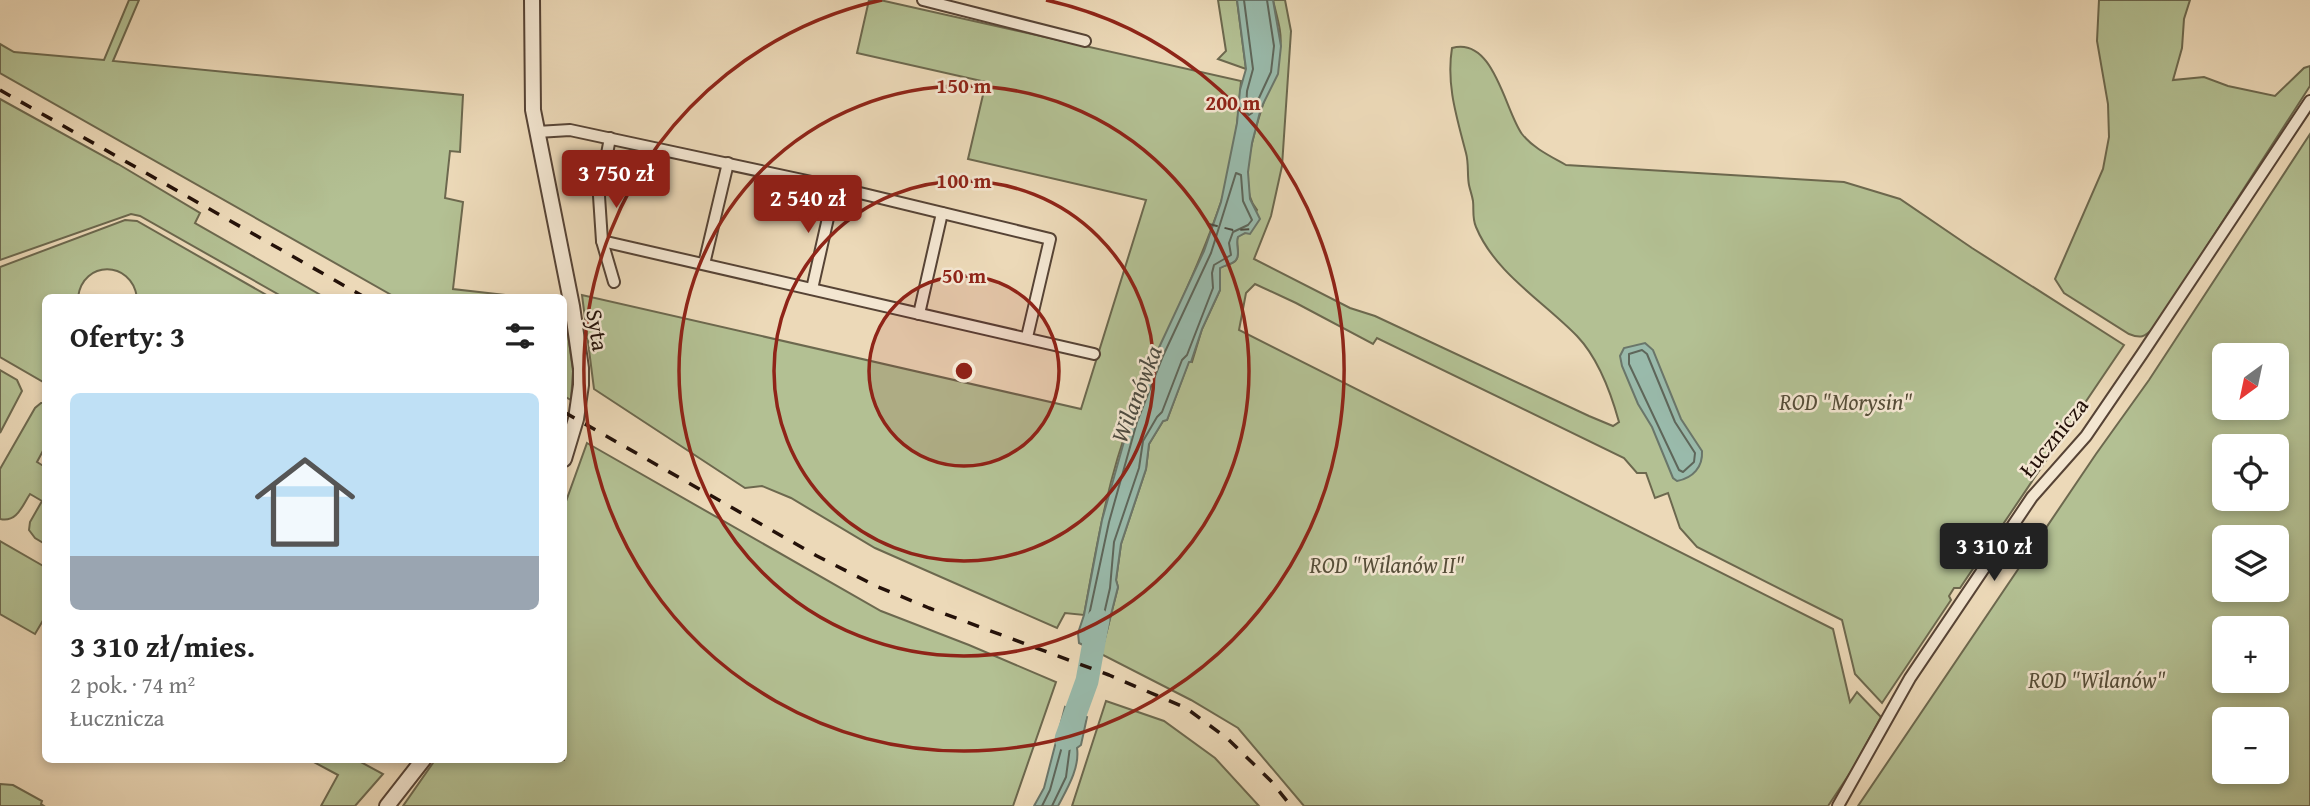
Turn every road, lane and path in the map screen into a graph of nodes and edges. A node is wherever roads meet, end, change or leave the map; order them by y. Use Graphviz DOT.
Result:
graph roads {
  1 [pos="532,0"];
  2 [pos="923,0"];
  3 [pos="1085,41"];
  4 [pos="2310,101"];
  5 [pos="537,132"];
  6 [pos="610,138"];
  7 [pos="728,163"];
  8 [pos="835,187"];
  9 [pos="942,213"];
  10 [pos="603,241"];
  11 [pos="704,264"];
  12 [pos="614,282"];
  13 [pos="812,289"];
  14 [pos="919,314"];
  15 [pos="1027,337"];
  16 [pos="1094,354"];
  17 [pos="567,449"];
  18 [pos="421,763"];
  19 [pos="387,806"];
  20 [pos="1838,806"];
  1 -- 5 [label="street, Syta"];
  2 -- 3 [label="street"];
  4 -- 20 [label="street, Łucznicza"];
  5 -- 6 [label="street"];
  5 -- 17 [label="street, Syta"];
  6 -- 7 [label="street"];
  6 -- 10 [label="street"];
  7 -- 8 [label="street"];
  7 -- 11 [label="street"];
  8 -- 9 [label="street"];
  8 -- 13 [label="street"];
  9 -- 14 [label="street"];
  9 -- 15 [label="street"];
  10 -- 11 [label="street"];
  10 -- 12 [label="street"];
  11 -- 13 [label="street"];
  13 -- 14 [label="street"];
  14 -- 15 [label="street"];
  15 -- 16 [label="street"];
  18 -- 19 [label="street"];
}
